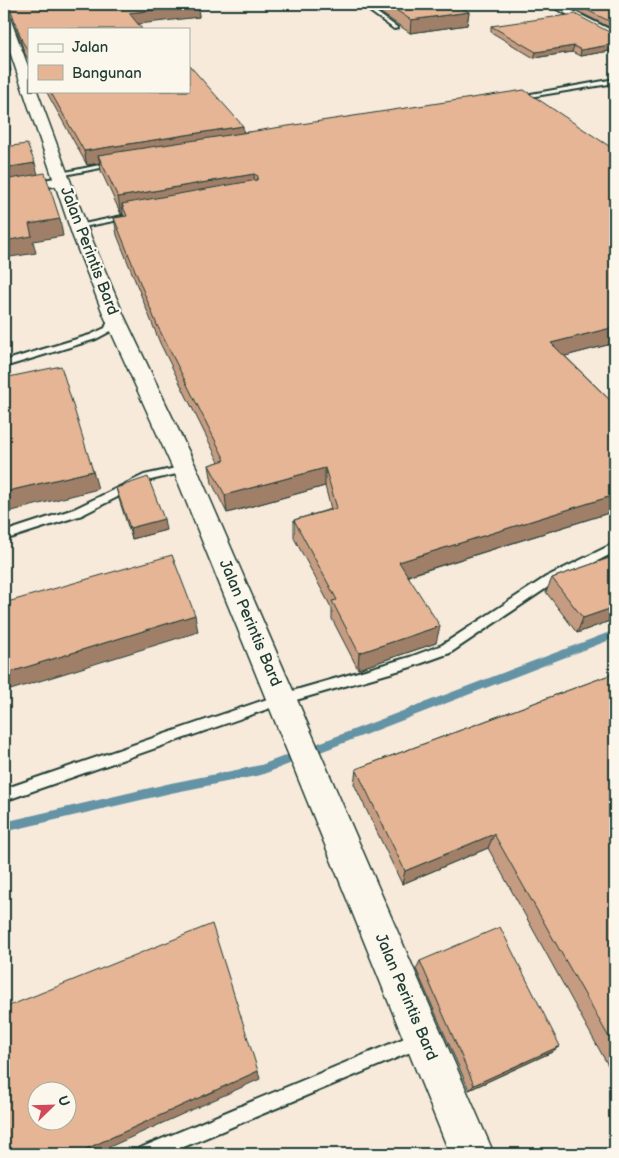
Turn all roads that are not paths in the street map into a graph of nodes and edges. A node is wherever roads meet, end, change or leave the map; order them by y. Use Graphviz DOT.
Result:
graph roads {
  1 [pos="362,4"];
  2 [pos="552,4"];
  3 [pos="4,18"];
  4 [pos="396,28"];
  5 [pos="615,36"];
  6 [pos="615,81"];
  7 [pos="28,85"];
  8 [pos="30,92"];
  9 [pos="508,99"];
  10 [pos="118,164"];
  11 [pos="61,177"];
  12 [pos="4,190"];
  13 [pos="140,215"];
  14 [pos="78,226"];
  15 [pos="114,316"];
  16 [pos="4,364"];
  17 [pos="185,469"];
  18 [pos="4,536"];
  19 [pos="615,547"];
  20 [pos="282,699"];
  21 [pos="4,795"];
  22 [pos="423,1038"];
  23 [pos="146,1154"];
  24 [pos="472,1154"];
  1 -- 4 [label="lane"];
  2 -- 5 [label="street"];
  3 -- 7 [label="street"];
  6 -- 9 [label="lane"];
  8 -- 11 [label="street, Jalan Perintis Bard"];
  10 -- 11 [label="lane"];
  11 -- 12 [label="street"];
  11 -- 14 [label="street, Jalan Perintis Bard"];
  13 -- 14 [label="lane"];
  14 -- 15 [label="street, Jalan Perintis Bard"];
  15 -- 16 [label="lane"];
  15 -- 17 [label="street, Jalan Perintis Bard"];
  17 -- 18 [label="lane"];
  17 -- 20 [label="street, Jalan Perintis Bard"];
  19 -- 20 [label="lane"];
  20 -- 21 [label="lane"];
  20 -- 22 [label="street, Jalan Perintis Bard"];
  22 -- 23 [label="lane"];
  22 -- 24 [label="street, Jalan Perintis Bard"];
}
